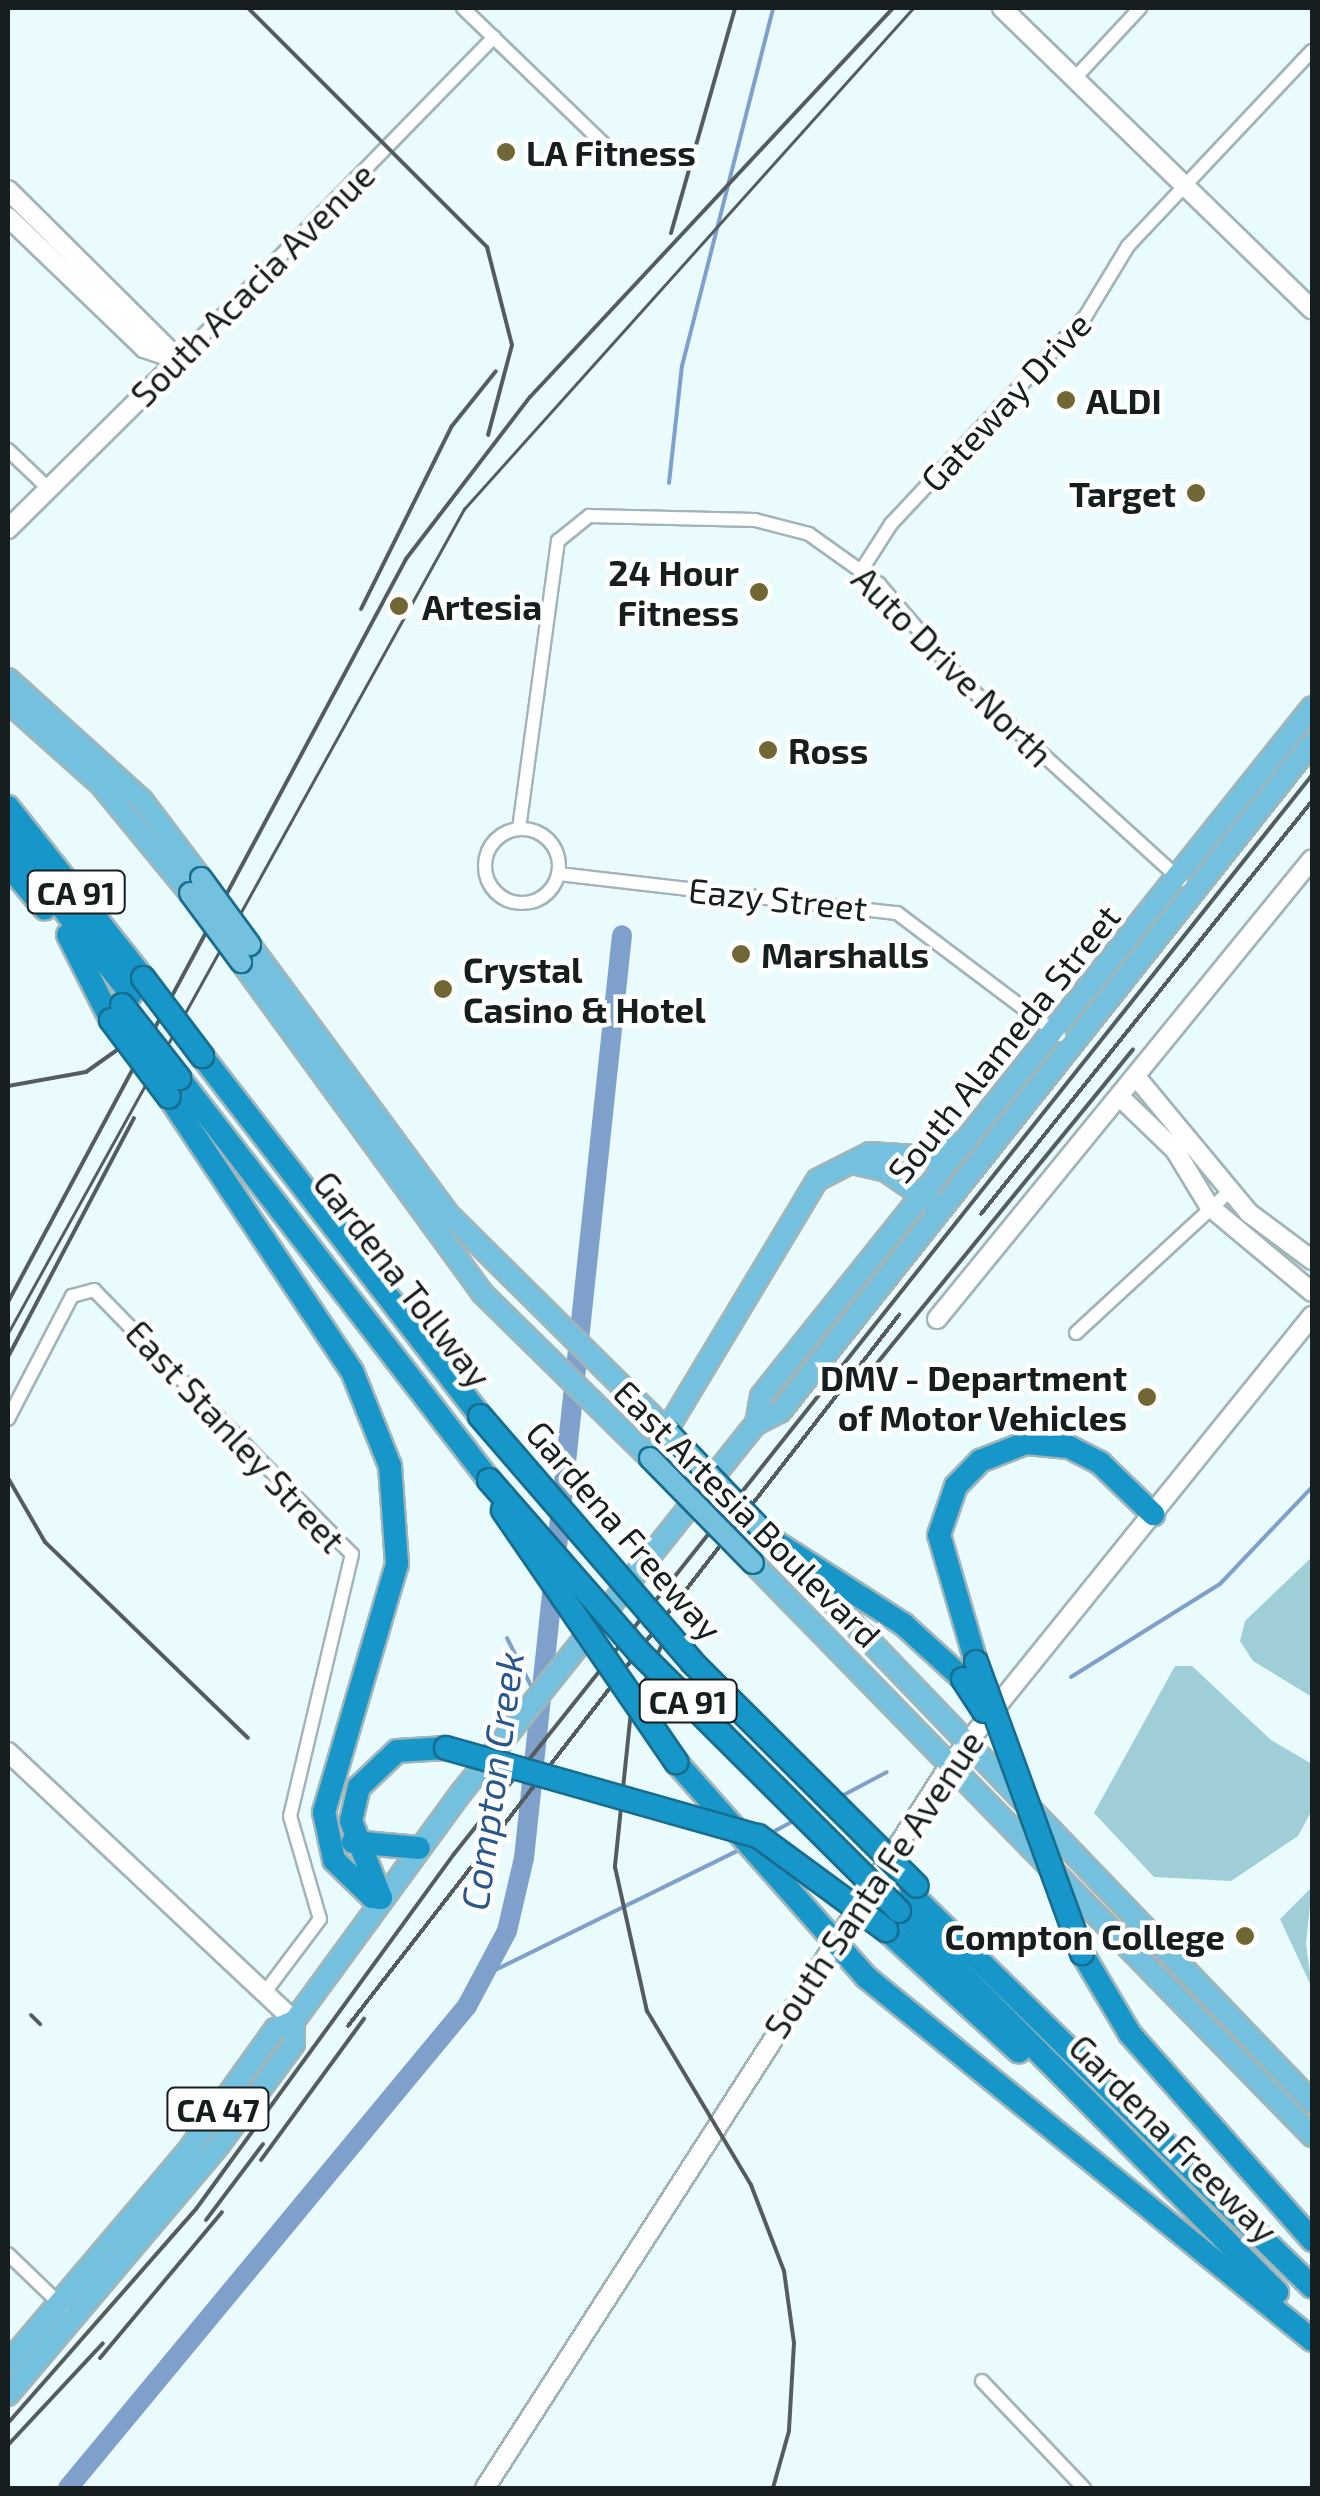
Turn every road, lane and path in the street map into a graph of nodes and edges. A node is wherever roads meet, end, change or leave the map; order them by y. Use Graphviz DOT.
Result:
graph roads {
  1 [pos="463,8"];
  2 [pos="1002,8"];
  3 [pos="1140,8"];
  4 [pos="494,37"];
  5 [pos="1312,51"];
  6 [pos="1074,78"];
  7 [pos="605,145"];
  8 [pos="1187,185"];
  9 [pos="8,190"];
  10 [pos="8,216"];
  11 [pos="54,248"];
  12 [pos="1312,309"];
  13 [pos="179,360"];
  14 [pos="8,450"];
  15 [pos="48,489"];
  16 [pos="8,529"];
  17 [pos="862,570"];
  18 [pos="8,679"];
  19 [pos="8,702"];
  20 [pos="1312,706"];
  21 [pos="1312,743"];
  22 [pos="8,807"];
  23 [pos="520,829"];
  24 [pos="8,839"];
  25 [pos="1312,859"];
  26 [pos="8,865"];
  27 [pos="558,874"];
  28 [pos="1178,876"];
  29 [pos="196,885"];
  30 [pos="1194,892"];
  31 [pos="127,999"];
  32 [pos="1054,1033"];
  33 [pos="1075,1042"];
  34 [pos="184,1074"];
  35 [pos="1137,1078"];
  36 [pos="1120,1098"];
  37 [pos="967,1140"];
  38 [pos="850,1163"];
  39 [pos="886,1171"];
  40 [pos="1230,1191"];
  41 [pos="419,1194"];
  42 [pos="923,1195"];
  43 [pos="1209,1206"];
  44 [pos="941,1209"];
  45 [pos="892,1234"];
  46 [pos="1312,1260"];
  47 [pos="1312,1292"];
  48 [pos="1312,1316"];
  49 [pos="937,1319"];
  50 [pos="1076,1333"];
  51 [pos="392,1354"];
  52 [pos="8,1420"];
  53 [pos="756,1424"];
  54 [pos="672,1426"];
  55 [pos="650,1458"];
  56 [pos="482,1471"];
  57 [pos="1153,1514"];
  58 [pos="772,1540"];
  59 [pos="969,1670"];
  60 [pos="967,1742"];
  61 [pos="8,1752"];
  62 [pos="951,1764"];
  63 [pos="353,1842"];
  64 [pos="420,1848"];
  65 [pos="381,1898"];
  66 [pos="903,1905"];
  67 [pos="830,1942"];
  68 [pos="263,1994"];
  69 [pos="294,2021"];
  70 [pos="1278,2067"];
  71 [pos="1262,2084"];
  72 [pos="1312,2102"];
  73 [pos="1312,2136"];
  74 [pos="1312,2240"];
  75 [pos="8,2254"];
  76 [pos="1312,2270"];
  77 [pos="1312,2287"];
  78 [pos="61,2305"];
  79 [pos="78,2322"];
  80 [pos="1312,2327"];
  81 [pos="1312,2340"];
  82 [pos="8,2362"];
  83 [pos="982,2381"];
  84 [pos="8,2395"];
  85 [pos="485,2488"];
  86 [pos="1084,2488"];
  1 -- 4 [label="street"];
  2 -- 6 [label="street"];
  3 -- 6 [label="street"];
  4 -- 7 [label="street"];
  4 -- 13 [label="street, South Acacia Avenue"];
  5 -- 8 [label="street, Gateway Drive"];
  6 -- 8 [label="street"];
  8 -- 12 [label="street"];
  8 -- 17 [label="street, Gateway Drive"];
  9 -- 11 [label="street"];
  10 -- 11 [label="street"];
  11 -- 13 [label="street"];
  13 -- 15 [label="street, South Acacia Avenue"];
  14 -- 15 [label="street"];
  15 -- 16 [label="street, South Acacia Avenue"];
  17 -- 23 [label="street, Auto Drive North"];
  17 -- 28 [label="street, Auto Drive North"];
  18 -- 29 [label="main road"];
  19 -- 29 [label="main road"];
  20 -- 28 [label="main road, South Alameda Street"];
  21 -- 30 [label="main road, South Alameda Street"];
  22 -- 31 [label="highway, Gardena Freeway / CA 91"];
  23 -- 27 [label="street"];
  23 -- 27 [label="street"];
  24 -- 31 [label="highway"];
  25 -- 35 [label="street"];
  26 -- 31 [label="highway, CA 91"];
  27 -- 32 [label="street, Eazy Street"];
  28 -- 30 [label="street, Auto Drive North"];
  28 -- 32 [label="main road, South Alameda Street"];
  29 -- 41 [label="main road, East Artesia Boulevard, bridge"];
  30 -- 33 [label="main road, South Alameda Street"];
  31 -- 34 [label="highway, Gardena Freeway / CA 91, bridge"];
  31 -- 34 [label="highway, bridge"];
  32 -- 33 [label="street, Eazy Street"];
  32 -- 37 [label="main road, South Alameda Street"];
  33 -- 44 [label="main road, South Alameda Street"];
  34 -- 51 [label="highway, Gardena Tollway"];
  34 -- 65 [label="highway"];
  34 -- 66 [label="highway, Gardena Freeway / CA 91, bridge"];
  35 -- 36 [label="street"];
  35 -- 40 [label="street"];
  36 -- 43 [label="street"];
  36 -- 49 [label="street"];
  37 -- 38 [label="main road"];
  37 -- 42 [label="main road, South Alameda Street"];
  38 -- 39 [label="main road"];
  38 -- 54 [label="main road"];
  39 -- 42 [label="main road"];
  39 -- 45 [label="main road"];
  40 -- 43 [label="street"];
  40 -- 46 [label="street"];
  41 -- 54 [label="main road, East Artesia Boulevard"];
  41 -- 55 [label="main road, East Artesia Boulevard"];
  42 -- 44 [label="main road"];
  42 -- 45 [label="main road, South Alameda Street"];
  43 -- 47 [label="street"];
  43 -- 50 [label="street"];
  44 -- 53 [label="main road, South Alameda Street"];
  45 -- 53 [label="main road, South Alameda Street"];
  48 -- 57 [label="street, South Santa Fe Avenue"];
  51 -- 56 [label="highway, Gardena Freeway / CA 91"];
  52 -- 68 [label="street, East Stanley Street"];
  53 -- 64 [label="main road, South Alameda Street, bridge"];
  54 -- 55 [label="main road"];
  54 -- 58 [label="main road, East Artesia Boulevard, bridge"];
  55 -- 62 [label="main road, East Artesia Boulevard, bridge"];
  56 -- 66 [label="highway, Gardena Freeway / CA 91, bridge"];
  56 -- 67 [label="highway, bridge"];
  57 -- 59 [label="highway"];
  57 -- 60 [label="street, South Santa Fe Avenue"];
  58 -- 59 [label="highway"];
  58 -- 60 [label="main road, East Artesia Boulevard"];
  59 -- 74 [label="highway, bridge"];
  60 -- 62 [label="street, South Santa Fe Avenue"];
  60 -- 70 [label="main road, East Artesia Boulevard"];
  61 -- 68 [label="street"];
  62 -- 67 [label="street, South Santa Fe Avenue"];
  62 -- 71 [label="main road, East Artesia Boulevard"];
  63 -- 64 [label="highway"];
  63 -- 65 [label="highway"];
  63 -- 66 [label="highway, bridge"];
  64 -- 65 [label="main road, South Alameda Street"];
  65 -- 69 [label="main road, South Alameda Street / CA 47"];
  66 -- 76 [label="highway, Gardena Freeway / CA 91"];
  66 -- 77 [label="highway"];
  66 -- 80 [label="highway, Gardena Freeway"];
  67 -- 81 [label="highway"];
  67 -- 85 [label="street, South Santa Fe Avenue"];
  68 -- 69 [label="street"];
  69 -- 78 [label="main road, South Alameda Street / CA 47"];
  69 -- 79 [label="main road, South Alameda Street / CA 47"];
  70 -- 71 [label="main road"];
  70 -- 72 [label="main road, East Artesia Boulevard"];
  71 -- 73 [label="main road, East Artesia Boulevard"];
  75 -- 78 [label="street"];
  78 -- 79 [label="street"];
  78 -- 82 [label="main road, South Alameda Street / CA 47"];
  79 -- 84 [label="main road, South Alameda Street / CA 47"];
  83 -- 86 [label="street"];
}
